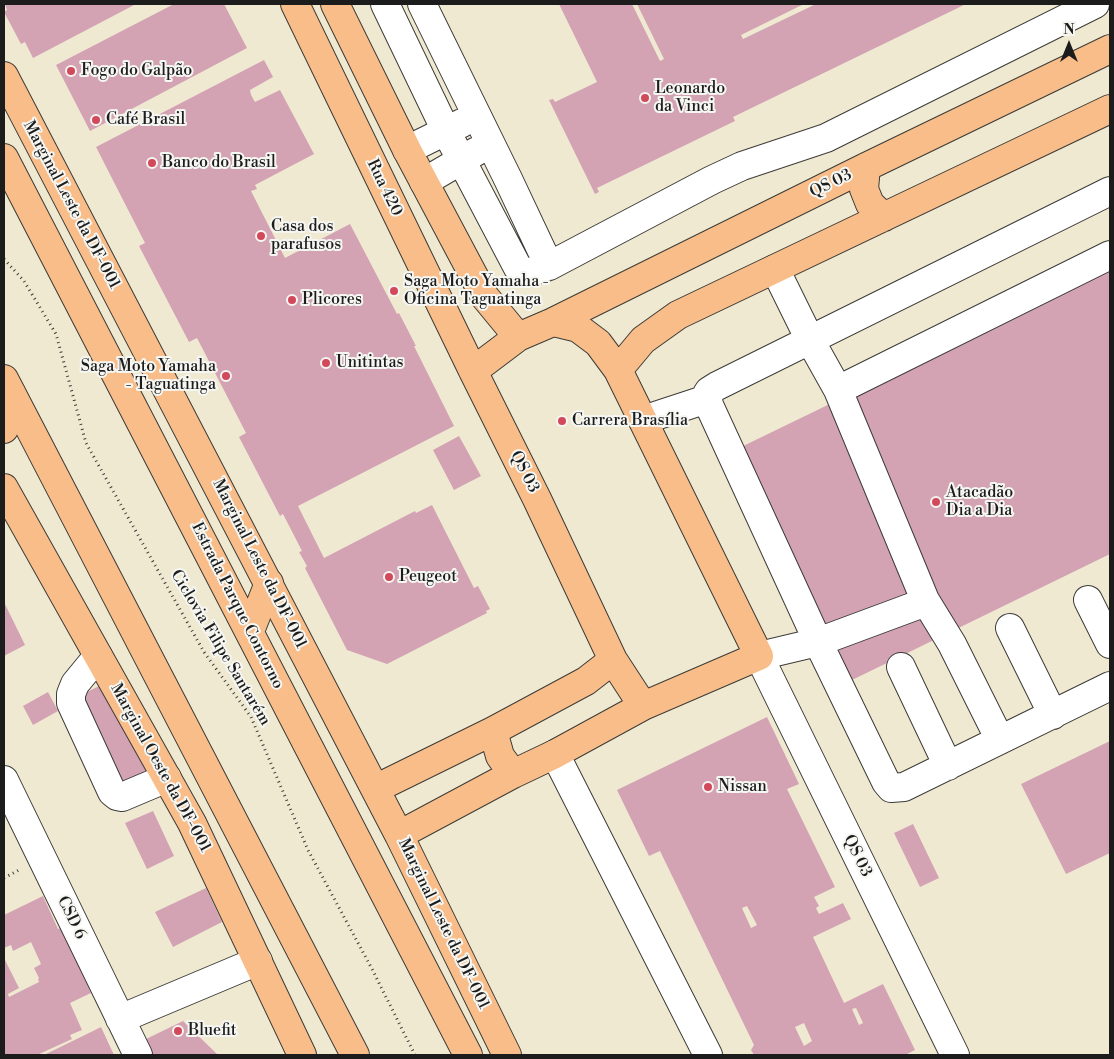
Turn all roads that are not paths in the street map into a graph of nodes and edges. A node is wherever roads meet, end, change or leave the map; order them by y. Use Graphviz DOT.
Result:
graph roads {
  1 [pos="295,4"];
  2 [pos="335,4"];
  3 [pos="385,4"];
  4 [pos="422,4"];
  5 [pos="1095,4"];
  6 [pos="1110,49"];
  7 [pos="4,76"];
  8 [pos="1110,109"];
  9 [pos="477,115"];
  10 [pos="446,131"];
  11 [pos="491,144"];
  12 [pos="407,150"];
  13 [pos="4,158"];
  14 [pos="462,159"];
  15 [pos="866,167"];
  16 [pos="424,182"];
  17 [pos="1110,191"];
  18 [pos="884,217"];
  19 [pos="1110,255"];
  20 [pos="549,266"];
  21 [pos="775,269"];
  22 [pos="553,322"];
  23 [pos="518,337"];
  24 [pos="810,340"];
  25 [pos="618,370"];
  26 [pos="473,371"];
  27 [pos="8,387"];
  28 [pos="838,390"];
  29 [pos="707,399"];
  30 [pos="643,420"];
  31 [pos="4,429"];
  32 [pos="4,488"];
  33 [pos="269,583"];
  34 [pos="925,600"];
  35 [pos="1088,600"];
  36 [pos="1010,628"];
  37 [pos="250,631"];
  38 [pos="818,642"];
  39 [pos="1110,644"];
  40 [pos="98,656"];
  41 [pos="759,656"];
  42 [pos="613,660"];
  43 [pos="901,667"];
  44 [pos="1110,686"];
  45 [pos="643,706"];
  46 [pos="1052,714"];
  47 [pos="493,731"];
  48 [pos="1000,740"];
  49 [pos="555,754"];
  50 [pos="948,766"];
  51 [pos="514,774"];
  52 [pos="167,778"];
  53 [pos="4,780"];
  54 [pos="375,789"];
  55 [pos="399,835"];
  56 [pos="258,961"];
  57 [pos="120,1019"];
  58 [pos="138,1055"];
  59 [pos="302,1055"];
  60 [pos="355,1055"];
  61 [pos="468,1055"];
  62 [pos="507,1055"];
  63 [pos="708,1055"];
  64 [pos="954,1055"];
  1 -- 26 [label="main road, Rua 420"];
  2 -- 12 [label="main road"];
  3 -- 10 [label="street"];
  4 -- 9 [label="street"];
  5 -- 20 [label="street"];
  6 -- 15 [label="main road, QS 03"];
  7 -- 33 [label="main road, Marginal Leste da DF-001"];
  8 -- 18 [label="main road"];
  9 -- 10 [label="street"];
  9 -- 11 [label="street"];
  10 -- 12 [label="street"];
  10 -- 14 [label="street"];
  11 -- 14 [label="street"];
  11 -- 20 [label="street"];
  12 -- 16 [label="main road"];
  13 -- 37 [label="main road, Estrada Parque Contorno"];
  14 -- 16 [label="street"];
  14 -- 20 [label="street"];
  15 -- 18 [label="main road"];
  15 -- 22 [label="main road, QS 03"];
  16 -- 23 [label="main road"];
  17 -- 24 [label="street"];
  18 -- 21 [label="main road"];
  19 -- 28 [label="street"];
  21 -- 24 [label="street"];
  21 -- 25 [label="main road"];
  22 -- 23 [label="main road, QS 03"];
  22 -- 25 [label="main road, QS 03"];
  23 -- 26 [label="main road, QS 03"];
  24 -- 28 [label="street"];
  24 -- 29 [label="street"];
  25 -- 30 [label="main road, QS 03"];
  26 -- 42 [label="main road, QS 03"];
  27 -- 31 [label="main road"];
  27 -- 60 [label="main road"];
  28 -- 34 [label="street"];
  29 -- 30 [label="street"];
  29 -- 38 [label="street"];
  30 -- 41 [label="main road, QS 03"];
  32 -- 40 [label="main road, Marginal Oeste da DF-001"];
  33 -- 37 [label="main road"];
  33 -- 54 [label="main road, Marginal Leste da DF-001"];
  34 -- 38 [label="street"];
  34 -- 48 [label="street"];
  35 -- 39 [label="street"];
  36 -- 46 [label="street"];
  37 -- 61 [label="main road, Estrada Parque Contorno"];
  38 -- 41 [label="street"];
  38 -- 50 [label="street"];
  40 -- 52 [label="main road, Marginal Oeste da DF-001"];
  40 -- 52 [label="street"];
  41 -- 45 [label="main road"];
  41 -- 64 [label="street, QS 03"];
  42 -- 45 [label="main road, QS 03"];
  42 -- 47 [label="main road"];
  43 -- 50 [label="street"];
  44 -- 46 [label="street"];
  45 -- 49 [label="main road"];
  46 -- 48 [label="street"];
  47 -- 51 [label="main road"];
  47 -- 54 [label="main road"];
  48 -- 50 [label="street"];
  49 -- 51 [label="main road"];
  49 -- 63 [label="street"];
  51 -- 55 [label="main road"];
  52 -- 56 [label="main road, Marginal Oeste da DF-001"];
  53 -- 57 [label="street, CSD 6"];
  54 -- 55 [label="main road, Marginal Leste da DF-001"];
  55 -- 62 [label="main road, Marginal Leste da DF-001"];
  56 -- 57 [label="street"];
  56 -- 59 [label="main road, Marginal Oeste da DF-001"];
  57 -- 58 [label="street, CSD 6"];
}
